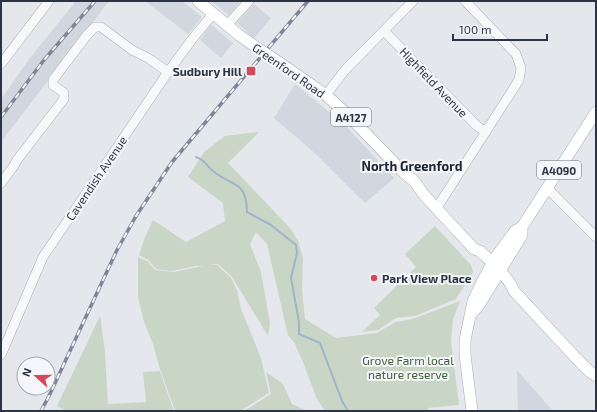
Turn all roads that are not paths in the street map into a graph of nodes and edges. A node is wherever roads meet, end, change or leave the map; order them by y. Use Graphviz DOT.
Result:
graph roads {
  1 [pos="49,1"];
  2 [pos="198,1"];
  3 [pos="249,1"];
  4 [pos="413,1"];
  5 [pos="465,1"];
  6 [pos="213,14"];
  7 [pos="227,25"];
  8 [pos="384,31"];
  9 [pos="1,64"];
  10 [pos="168,72"];
  11 [pos="326,95"];
  12 [pos="596,112"];
  13 [pos="486,132"];
  14 [pos="1,184"];
  15 [pos="547,188"];
  16 [pos="436,209"];
  17 [pos="596,237"];
  18 [pos="494,270"];
  19 [pos="1,355"];
  20 [pos="596,376"];
  21 [pos="472,411"];
  1 -- 9 [label="street"];
  2 -- 6 [label="main road, Greenford Road / A4127"];
  3 -- 7 [label="street"];
  4 -- 8 [label="street"];
  5 -- 13 [label="street"];
  6 -- 7 [label="main road, Greenford Road / A4127"];
  6 -- 10 [label="street, Cavendish Avenue"];
  7 -- 11 [label="main road, Greenford Road / A4127, bridge"];
  8 -- 11 [label="street"];
  8 -- 13 [label="street, Highfield Avenue"];
  10 -- 14 [label="street"];
  10 -- 19 [label="street, Cavendish Avenue"];
  11 -- 16 [label="main road, Greenford Road / A4127"];
  12 -- 15 [label="main road, A4090"];
  13 -- 16 [label="street"];
  15 -- 17 [label="street"];
  15 -- 18 [label="main road, A4090"];
  16 -- 18 [label="main road, Greenford Road / A4127"];
  18 -- 20 [label="main road, Greenford Road / A4127"];
  18 -- 21 [label="main road, A4090"];
}
